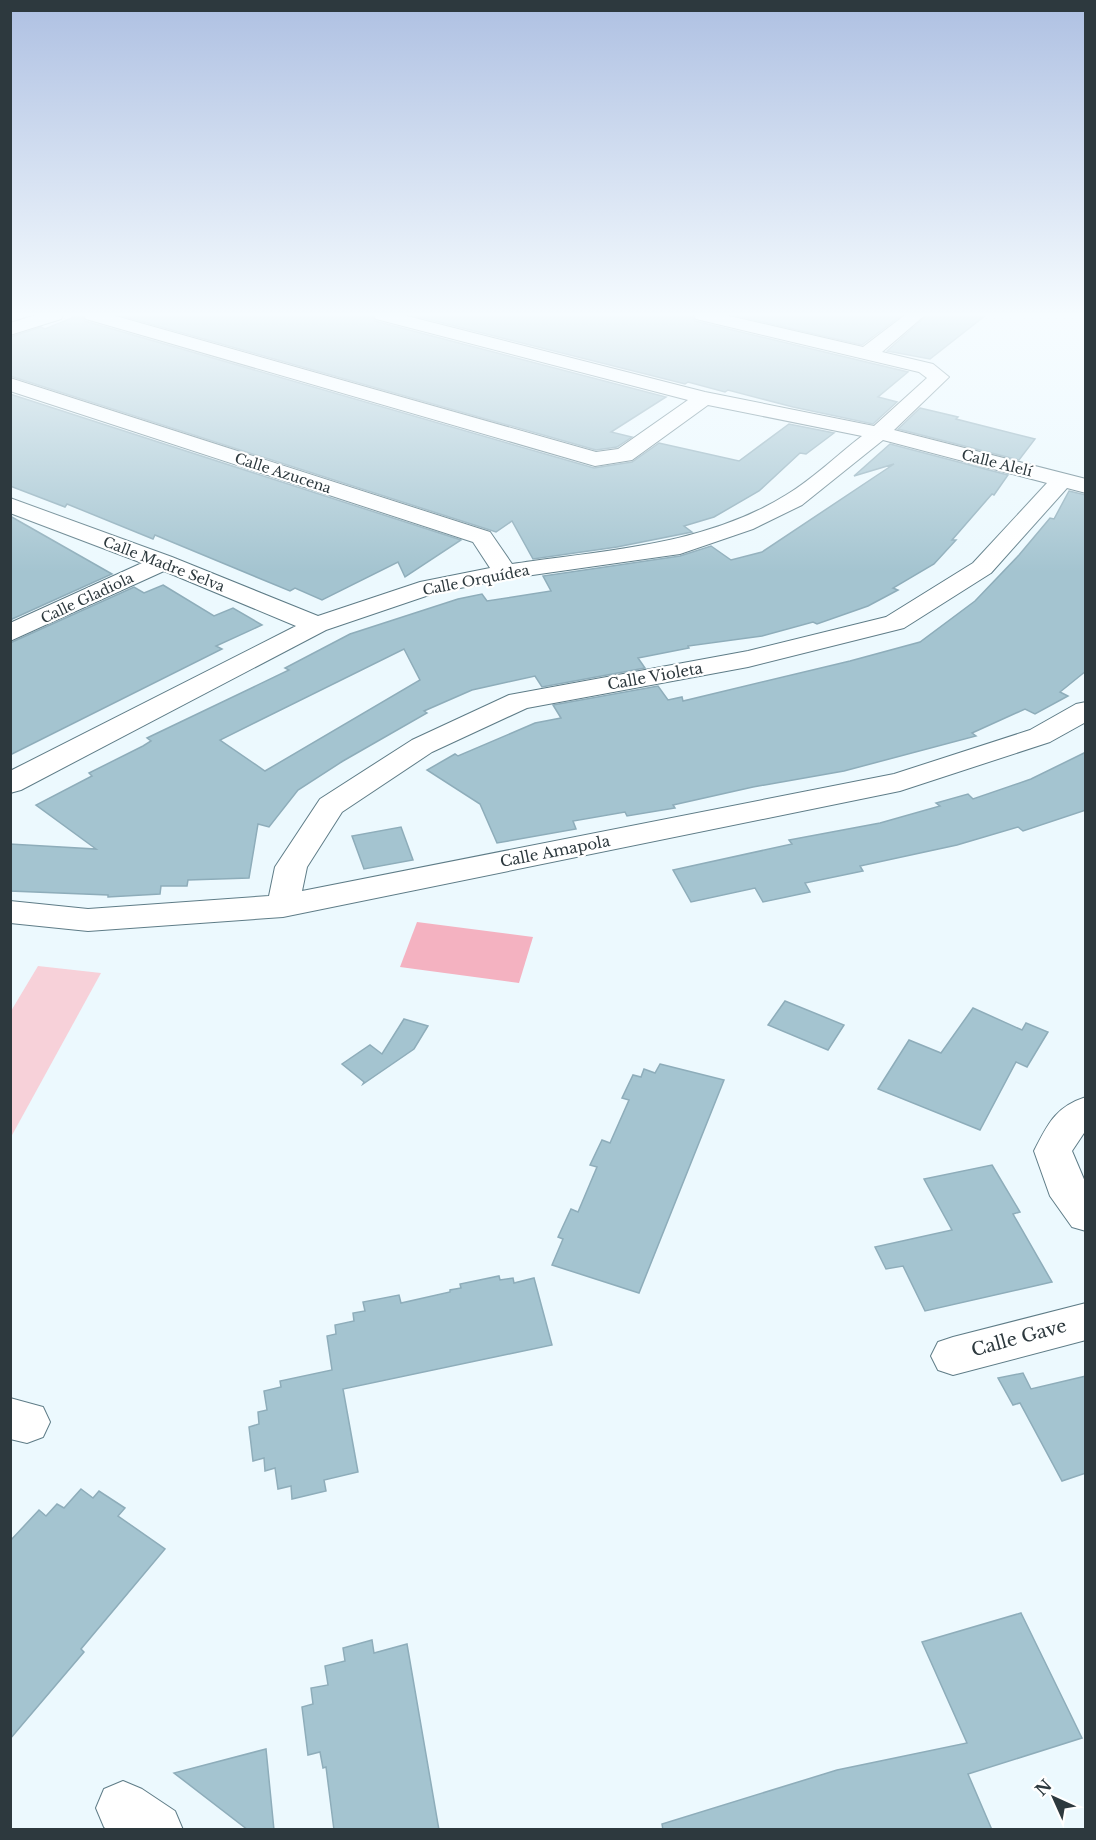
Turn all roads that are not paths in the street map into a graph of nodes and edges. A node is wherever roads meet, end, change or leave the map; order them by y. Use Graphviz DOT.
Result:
graph roads {
  1 [pos="62,401"];
  2 [pos="392,401"];
  3 [pos="700,401"];
  4 [pos="718,401"];
  5 [pos="913,401"];
  6 [pos="879,433"];
  7 [pos="1074,483"];
  8 [pos="12,506"];
  9 [pos="163,562"];
  10 [pos="505,572"];
  11 [pos="317,625"];
  12 [pos="10,633"];
  13 [pos="1086,710"];
  14 [pos="10,784"];
  15 [pos="283,906"];
  16 [pos="10,912"];
  17 [pos="1086,1111"];
  18 [pos="1086,1215"];
  19 [pos="1086,1321"];
  20 [pos="953,1356"];
  1 -- 10 [label="street, Calle Azucena"];
  2 -- 3 [label="street"];
  4 -- 6 [label="street, Calle Alelí"];
  5 -- 6 [label="street, Calle Orquídea"];
  6 -- 7 [label="street, Calle Alelí"];
  6 -- 10 [label="street, Calle Orquídea"];
  7 -- 15 [label="street, Calle Violeta"];
  8 -- 9 [label="street, Calle Madre Selva"];
  9 -- 11 [label="street, Calle Madre Selva"];
  9 -- 12 [label="street, Calle Gladiola"];
  10 -- 11 [label="street, Calle Orquídea"];
  11 -- 14 [label="street, Calle Orquídea"];
  13 -- 15 [label="street, Calle Amapola"];
  15 -- 16 [label="street, Calle Amapola"];
  17 -- 18 [label="street"];
  19 -- 20 [label="street, Calle Gave"];
}
